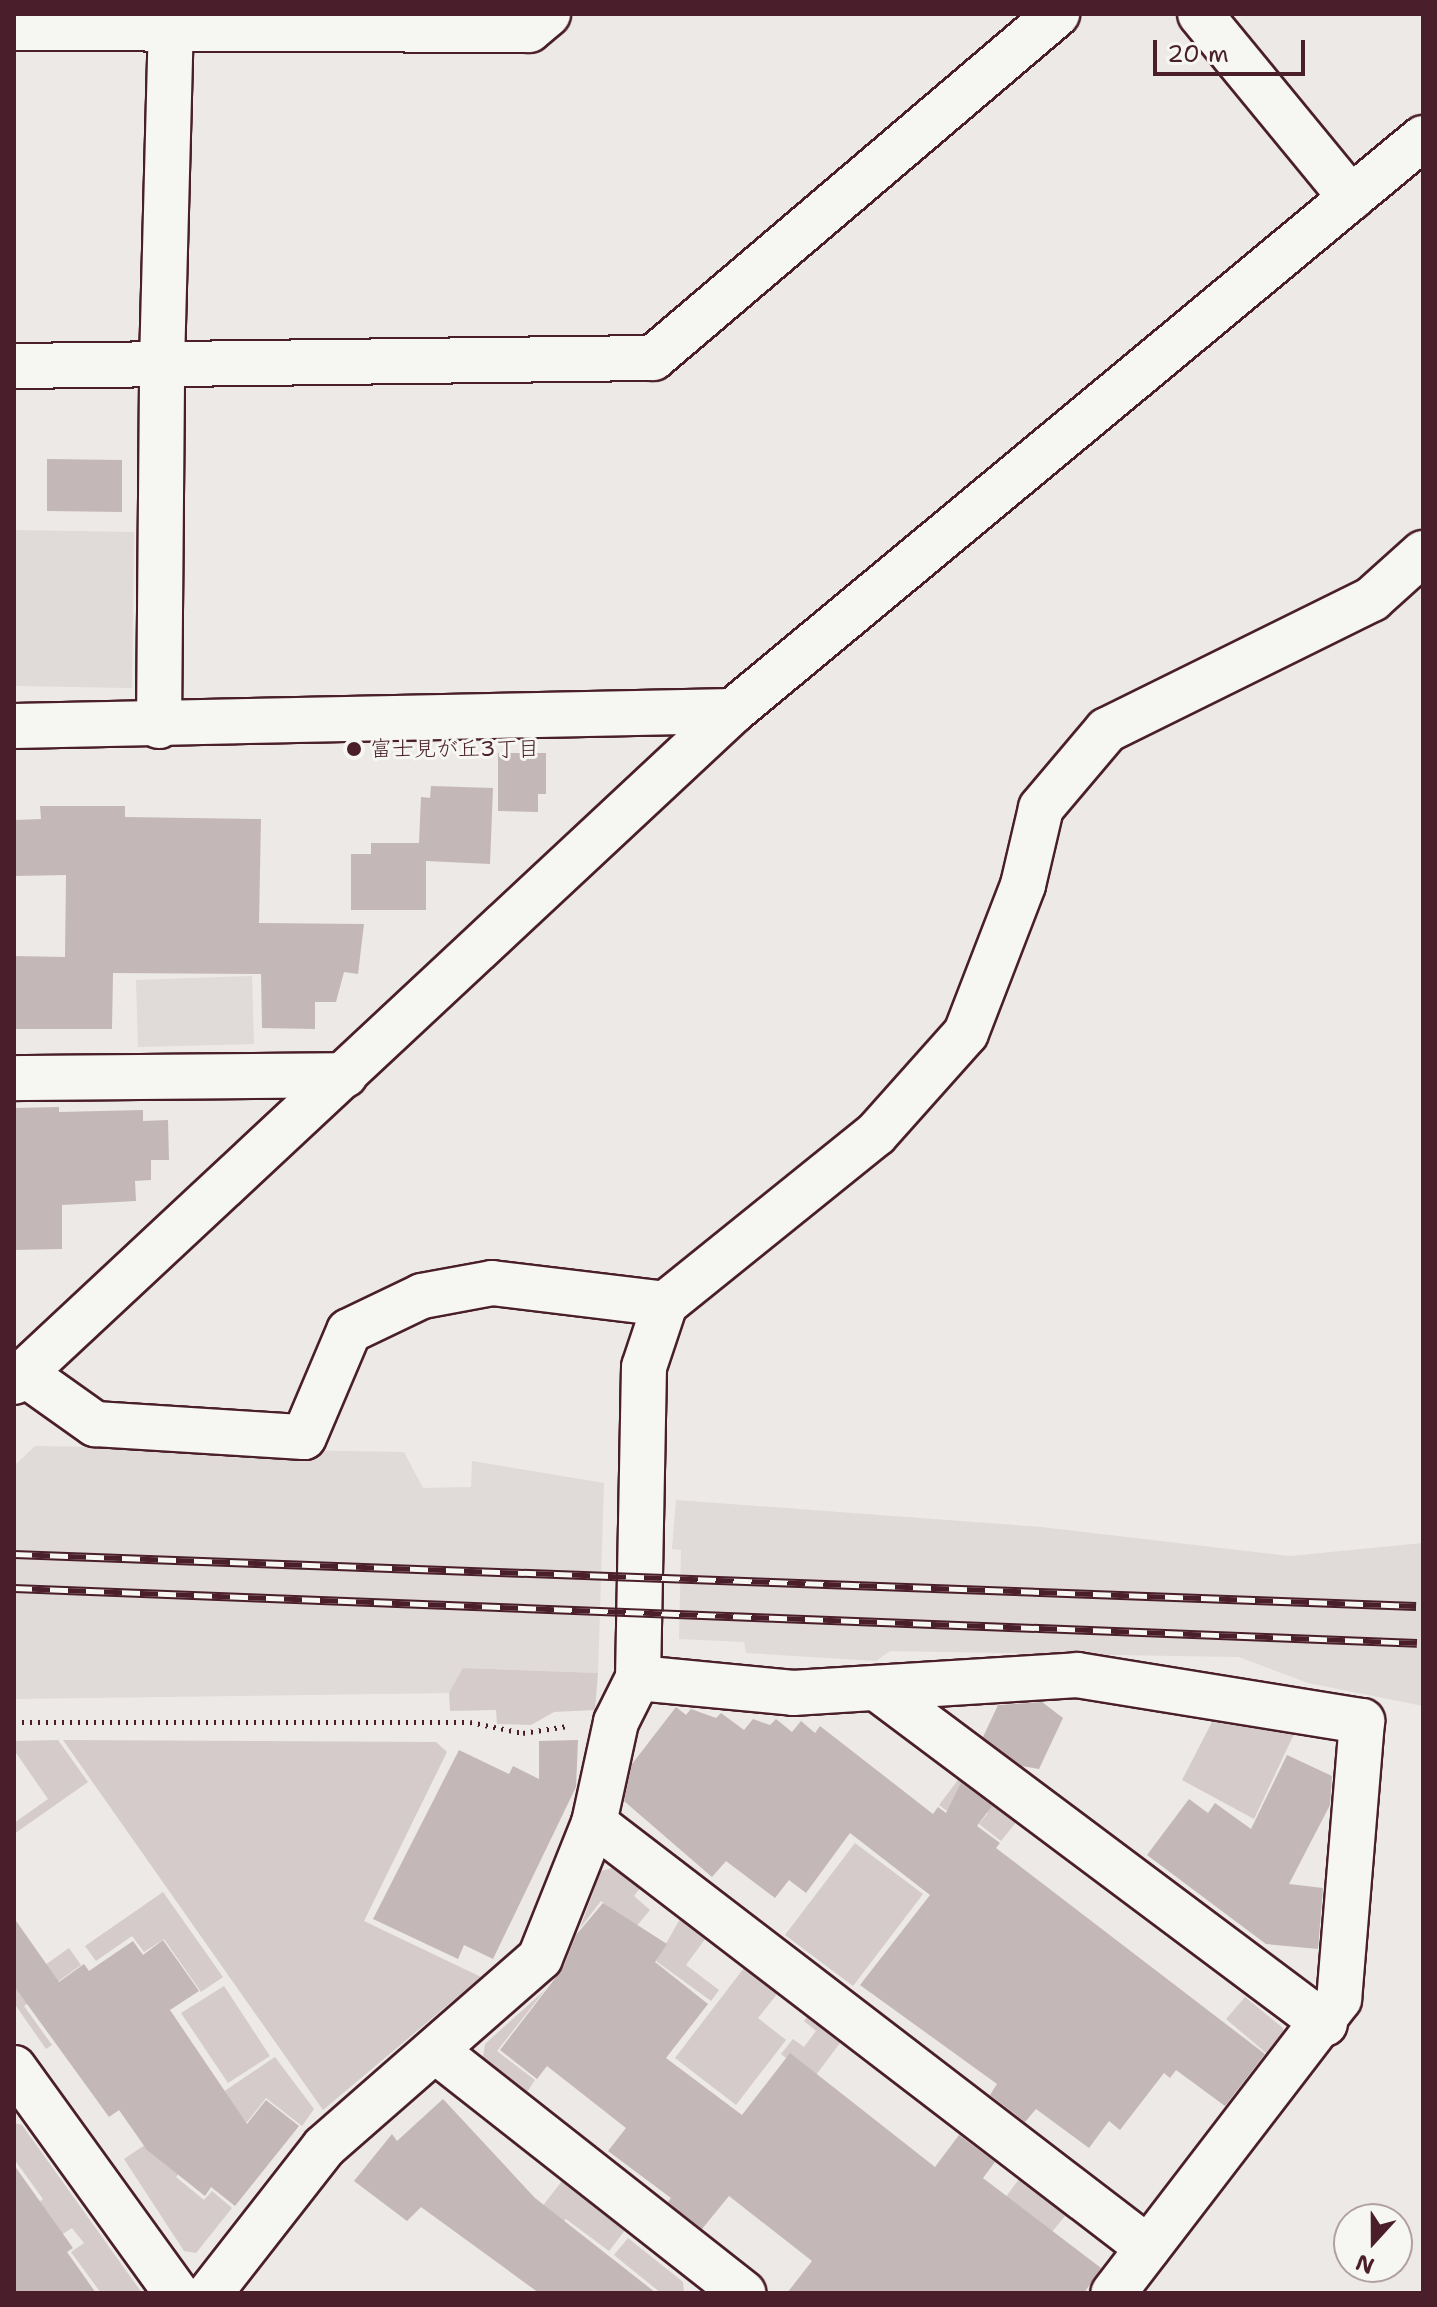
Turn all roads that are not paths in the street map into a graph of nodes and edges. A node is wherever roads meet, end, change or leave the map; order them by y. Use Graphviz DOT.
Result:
graph roads {
  1 [pos="548,14"];
  2 [pos="1057,14"];
  3 [pos="1200,14"];
  4 [pos="175,20"];
  5 [pos="14,28"];
  6 [pos="1423,138"];
  7 [pos="1351,198"];
  8 [pos="162,364"];
  9 [pos="14,366"];
  10 [pos="1423,553"];
  11 [pos="733,711"];
  12 [pos="14,726"];
  13 [pos="159,726"];
  14 [pos="345,1075"];
  15 [pos="14,1078"];
  16 [pos="665,1304"];
  17 [pos="20,1379"];
  18 [pos="638,1678"];
  19 [pos="879,1690"];
  20 [pos="594,1823"];
  21 [pos="1325,2024"];
  22 [pos="437,2052"];
  23 [pos="17,2079"];
  24 [pos="1148,2248"];
  25 [pos="727,2289"];
  26 [pos="176,2293"];
  27 [pos="210,2293"];
  28 [pos="1113,2293"];
  1 -- 4 [label="street"];
  2 -- 8 [label="street"];
  3 -- 7 [label="street"];
  4 -- 5 [label="street"];
  4 -- 8 [label="street"];
  6 -- 7 [label="street"];
  7 -- 11 [label="street"];
  8 -- 9 [label="street"];
  8 -- 13 [label="street"];
  10 -- 16 [label="street"];
  11 -- 13 [label="street"];
  11 -- 14 [label="street"];
  12 -- 13 [label="street"];
  14 -- 15 [label="street"];
  14 -- 17 [label="street"];
  16 -- 17 [label="street"];
  16 -- 18 [label="street"];
  18 -- 19 [label="street"];
  18 -- 20 [label="street"];
  19 -- 21 [label="street"];
  19 -- 21 [label="street"];
  20 -- 22 [label="street"];
  20 -- 24 [label="street"];
  21 -- 24 [label="street"];
  22 -- 25 [label="street"];
  22 -- 27 [label="street"];
  23 -- 26 [label="street"];
  24 -- 28 [label="street"];
}
